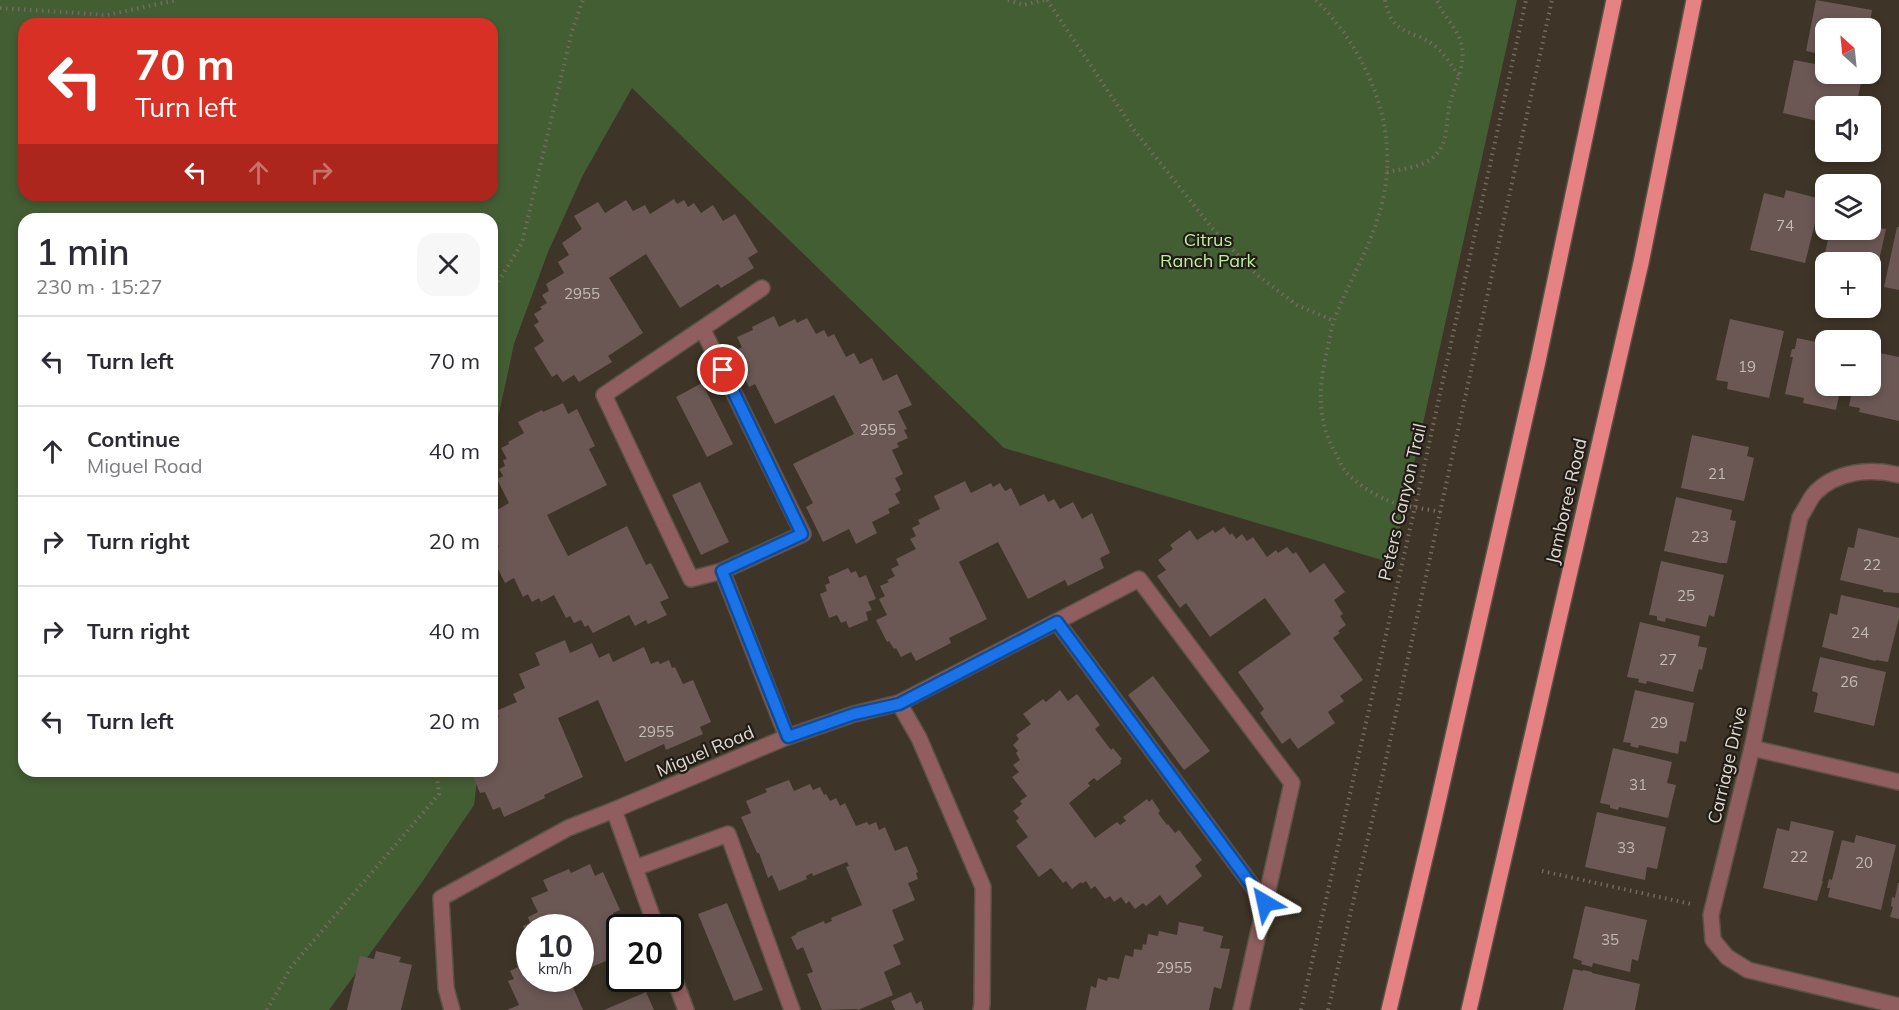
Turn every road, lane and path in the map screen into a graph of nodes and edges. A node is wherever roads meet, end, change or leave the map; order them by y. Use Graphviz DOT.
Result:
graph roads {
  1 [pos="177,0"];
  2 [pos="583,0"];
  3 [pos="1008,0"];
  4 [pos="1045,0"];
  5 [pos="1316,0"];
  6 [pos="1385,0"];
  7 [pos="1437,0"];
  8 [pos="1526,0"];
  9 [pos="1552,0"];
  10 [pos="1614,0"];
  11 [pos="1694,0"];
  12 [pos="0,8"];
  13 [pos="1460,76"];
  14 [pos="1387,172"];
  15 [pos="498,282"];
  16 [pos="762,288"];
  17 [pos="1334,321"];
  18 [pos="703,330"];
  19 [pos="1899,475"];
  20 [pos="1416,506"];
  21 [pos="1440,512"];
  22 [pos="722,571"];
  23 [pos="1057,622"];
  24 [pos="899,704"];
  25 [pos="788,737"];
  26 [pos="1752,748"];
  27 [pos="437,777"];
  28 [pos="1899,782"];
  29 [pos="614,810"];
  30 [pos="635,868"];
  31 [pos="1542,871"];
  32 [pos="1265,903"];
  33 [pos="1713,908"];
  34 [pos="651,914"];
  35 [pos="679,992"];
  36 [pos="1899,1006"];
  37 [pos="267,1010"];
  38 [pos="452,1010"];
  39 [pos="686,1010"];
  40 [pos="792,1010"];
  41 [pos="981,1010"];
  42 [pos="1241,1010"];
  43 [pos="1300,1010"];
  44 [pos="1328,1010"];
  45 [pos="1389,1010"];
  46 [pos="1469,1010"];
  1 -- 12 [label="path"];
  2 -- 15 [label="path"];
  3 -- 4 [label="path"];
  4 -- 17 [label="path"];
  5 -- 14 [label="path"];
  6 -- 13 [label="path"];
  7 -- 13 [label="path"];
  8 -- 20 [label="path, Peters Canyon Trail"];
  9 -- 21 [label="path"];
  10 -- 45 [label="main road"];
  11 -- 46 [label="main road, Jamboree Road"];
  13 -- 14 [label="path"];
  14 -- 17 [label="path"];
  16 -- 18 [label="street"];
  17 -- 20 [label="path"];
  18 -- 22 [label="street"];
  18 -- 22 [label="street"];
  19 -- 26 [label="street, Carriage Drive"];
  20 -- 21 [label="path"];
  20 -- 43 [label="path, Peters Canyon Trail"];
  21 -- 44 [label="path"];
  22 -- 25 [label="street"];
  23 -- 24 [label="street, Miguel Road"];
  23 -- 32 [label="street"];
  23 -- 32 [label="street, Miguel Road"];
  24 -- 25 [label="street, Miguel Road"];
  24 -- 41 [label="street"];
  25 -- 29 [label="street, Miguel Road"];
  26 -- 28 [label="street"];
  26 -- 33 [label="street, Carriage Drive"];
  27 -- 37 [label="path"];
  29 -- 30 [label="street"];
  29 -- 38 [label="street, Miguel Road"];
  30 -- 34 [label="street"];
  30 -- 40 [label="street"];
  31 -- 33 [label="path"];
  32 -- 42 [label="street"];
  33 -- 36 [label="street, Carriage Drive"];
  35 -- 39 [label="street"];
}
